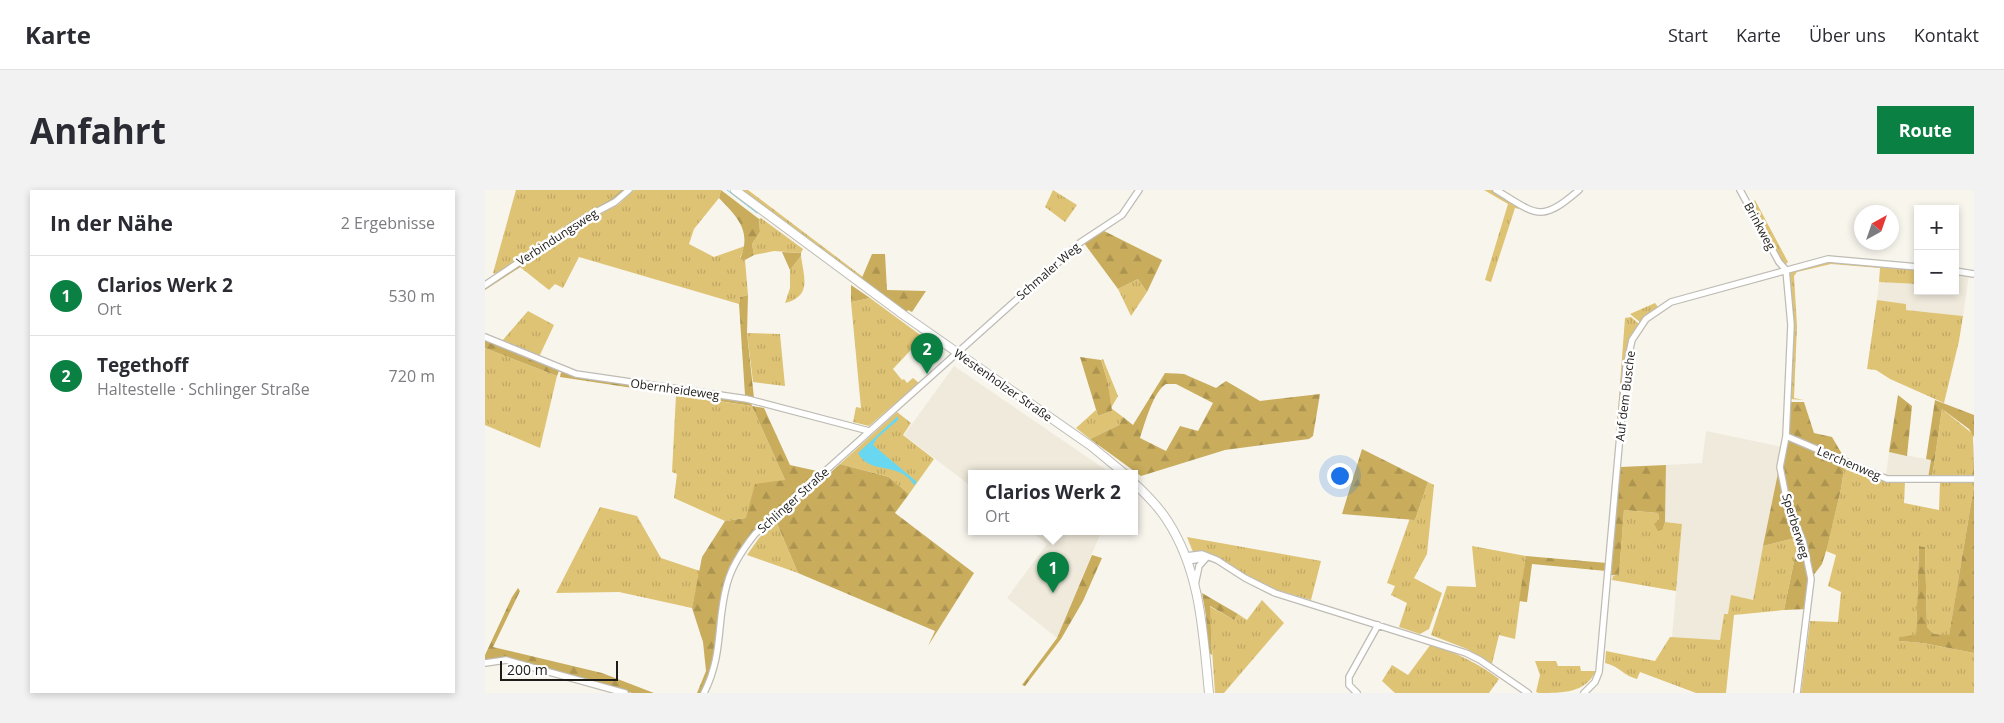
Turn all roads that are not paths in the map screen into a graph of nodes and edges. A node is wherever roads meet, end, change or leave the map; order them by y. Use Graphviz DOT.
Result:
graph roads {
  1 [pos="629,190"];
  2 [pos="735,190"];
  3 [pos="1139,190"];
  4 [pos="1496,190"];
  5 [pos="1579,190"];
  6 [pos="1740,190"];
  7 [pos="1779,262"];
  8 [pos="1914,267"];
  9 [pos="1786,270"];
  10 [pos="1778,272"];
  11 [pos="1959,272"];
  12 [pos="1974,274"];
  13 [pos="485,285"];
  14 [pos="485,337"];
  15 [pos="956,353"];
  16 [pos="869,431"];
  17 [pos="1786,436"];
  18 [pos="1120,470"];
  19 [pos="1974,479"];
  20 [pos="1138,486"];
  21 [pos="1208,558"];
  22 [pos="1187,559"];
  23 [pos="1195,587"];
  24 [pos="1378,625"];
  25 [pos="485,663"];
  26 [pos="625,693"];
  27 [pos="705,693"];
  28 [pos="1209,693"];
  29 [pos="1357,693"];
  30 [pos="1528,693"];
  31 [pos="1584,693"];
  32 [pos="1797,693"];
  1 -- 13 [label="street, Verbindungsweg"];
  2 -- 15 [label="main road, Westenholzer Straße"];
  3 -- 15 [label="street, Schmaler Weg"];
  4 -- 5 [label="street"];
  6 -- 7 [label="street, Brinkweg"];
  7 -- 9 [label="street, Brinkweg"];
  7 -- 10 [label="street, Brinkweg"];
  8 -- 9 [label="street, Auf dem Busche"];
  9 -- 10 [label="street, Auf dem Busche"];
  9 -- 17 [label="street, Sperberweg"];
  10 -- 31 [label="street, Auf dem Busche"];
  11 -- 12 [label="street"];
  14 -- 16 [label="street, Obernheideweg"];
  15 -- 16 [label="street, Schlinger Straße"];
  15 -- 18 [label="main road, Westenholzer Straße"];
  16 -- 27 [label="street, Schlinger Straße"];
  17 -- 19 [label="street, Lerchenweg"];
  17 -- 32 [label="street, Sperberweg"];
  20 -- 22 [label="main road"];
  21 -- 22 [label="street"];
  21 -- 23 [label="street"];
  21 -- 24 [label="street"];
  22 -- 23 [label="main road"];
  23 -- 28 [label="main road"];
  24 -- 29 [label="street"];
  24 -- 30 [label="street"];
  25 -- 26 [label="street"];
}
